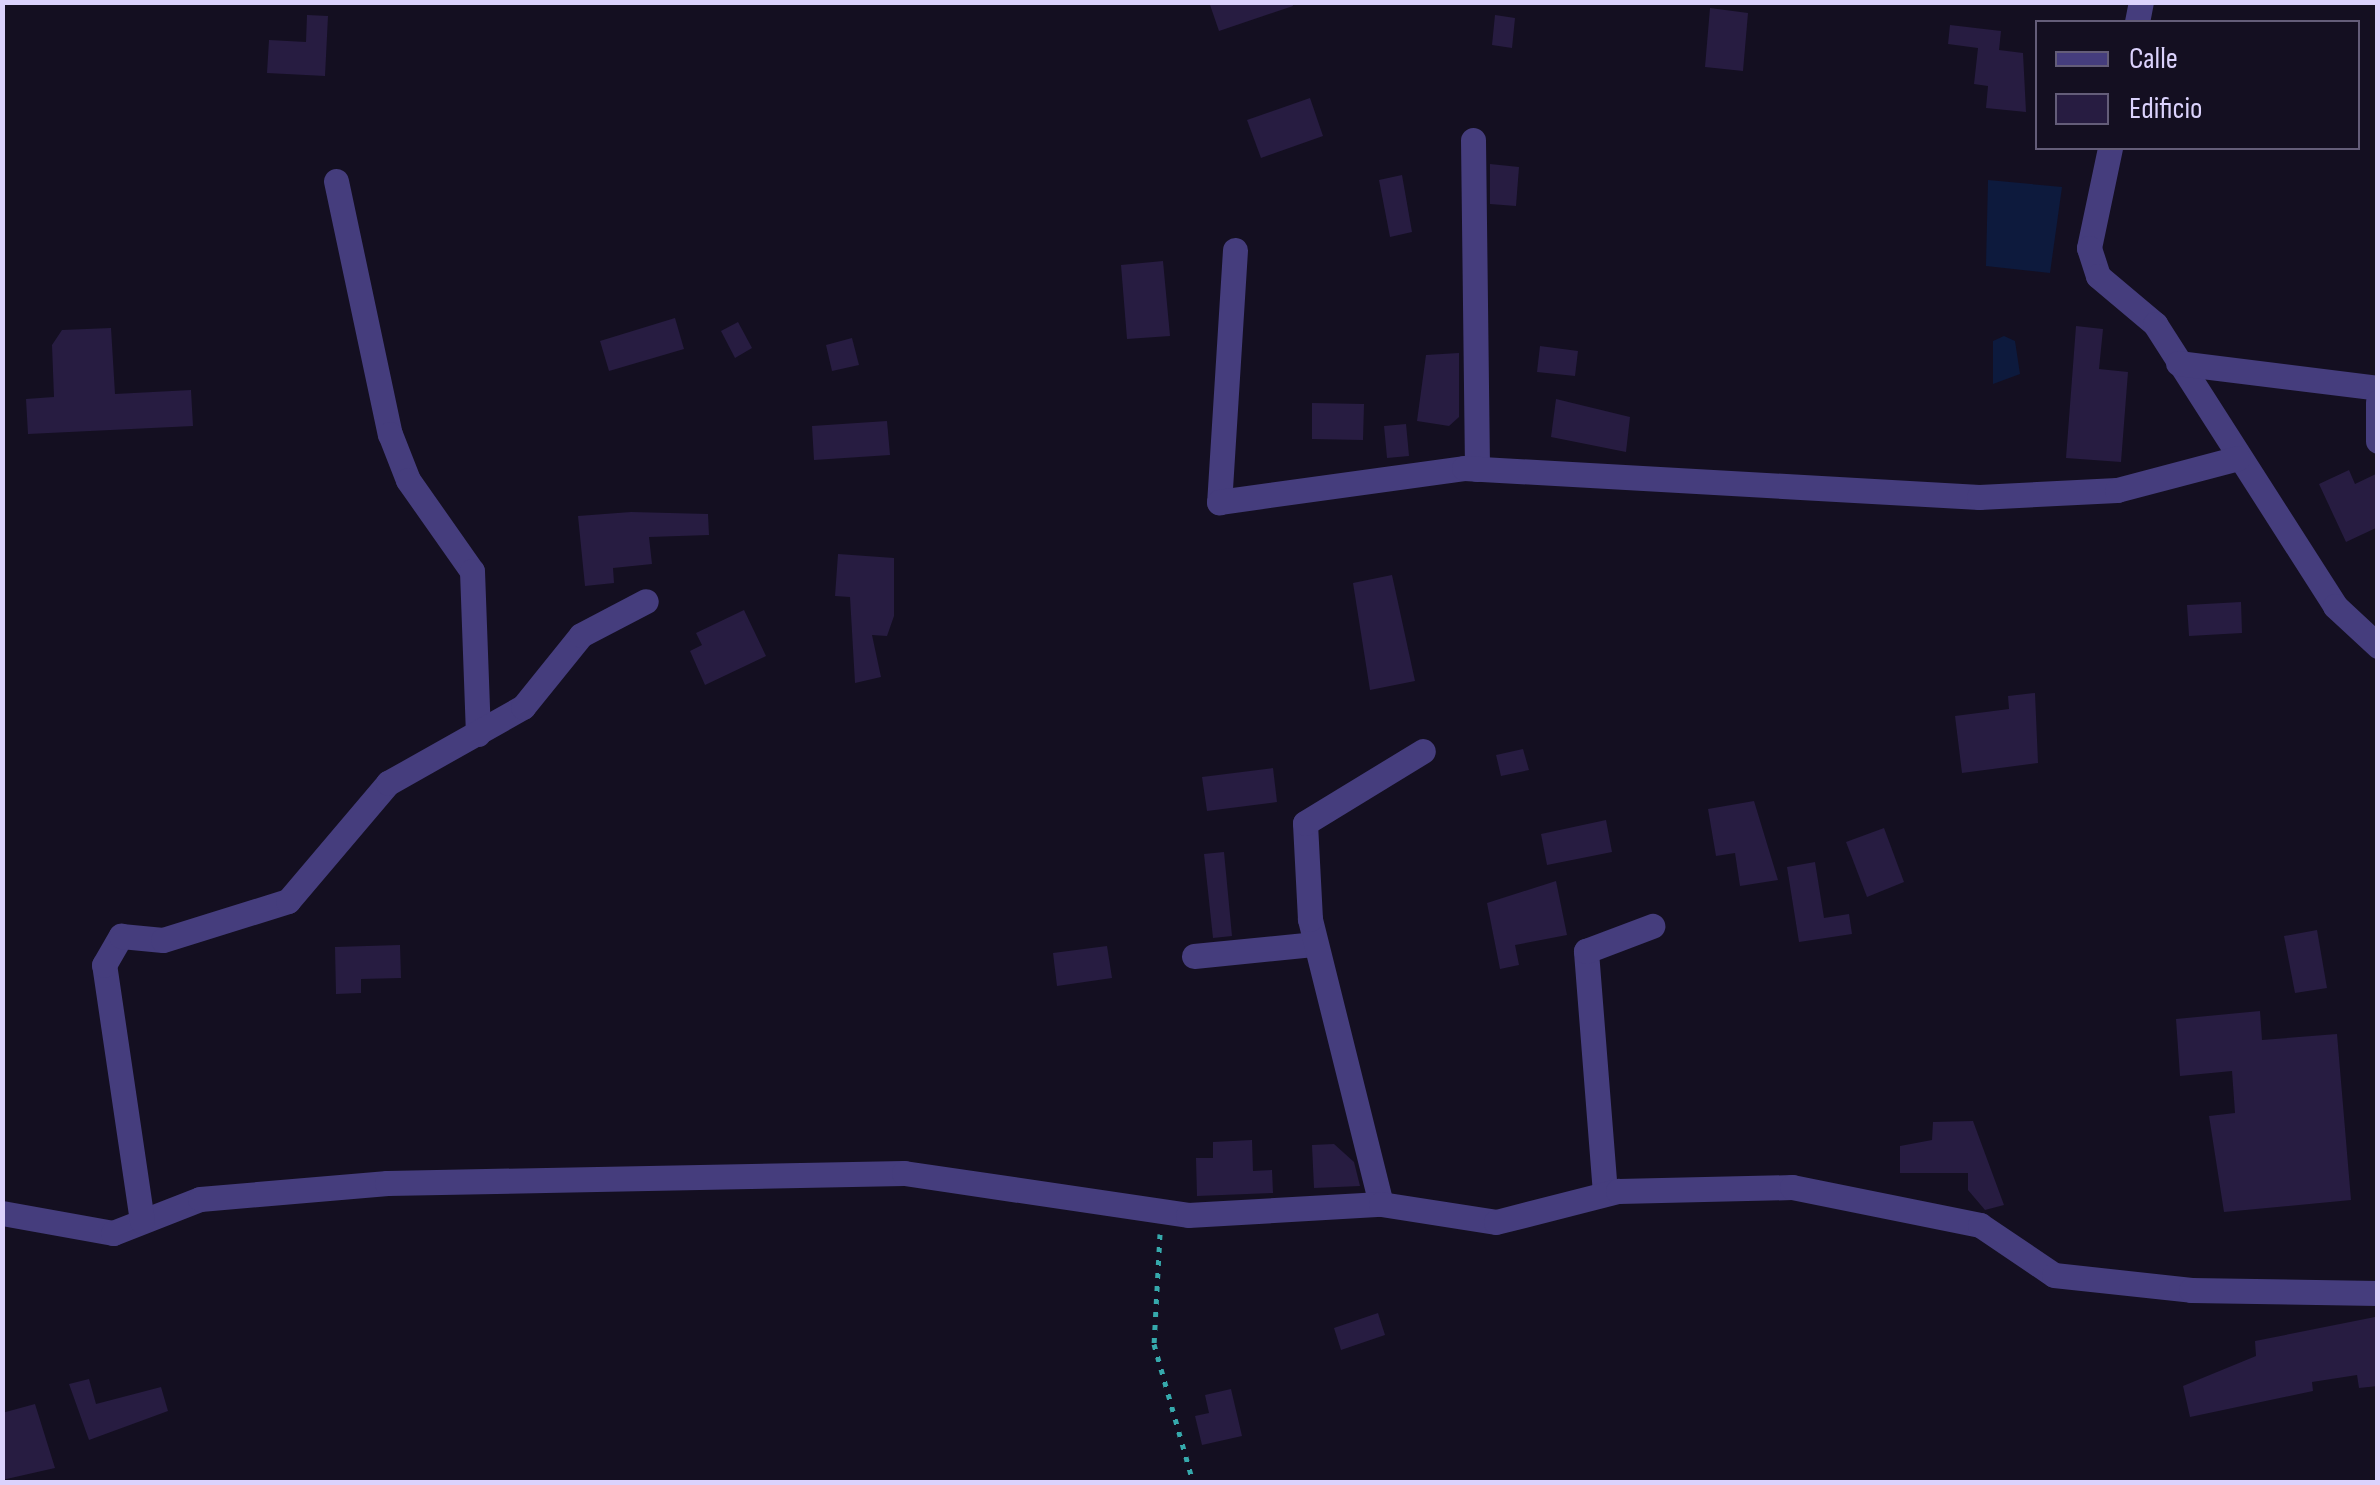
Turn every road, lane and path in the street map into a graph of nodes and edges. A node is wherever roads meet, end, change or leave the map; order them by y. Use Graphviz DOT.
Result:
graph roads {
  1 [pos="1474,140"];
  2 [pos="2110,150"];
  3 [pos="336,181"];
  4 [pos="1235,250"];
  5 [pos="2178,362"];
  6 [pos="2378,388"];
  7 [pos="2378,402"];
  8 [pos="2378,441"];
  9 [pos="2238,458"];
  10 [pos="1476,469"];
  11 [pos="646,601"];
  12 [pos="2378,646"];
  13 [pos="478,734"];
  14 [pos="1423,751"];
  15 [pos="1652,926"];
  16 [pos="1315,944"];
  17 [pos="1194,956"];
  18 [pos="1604,1192"];
  19 [pos="1380,1204"];
  20 [pos="1161,1211"];
  21 [pos="2,1213"];
  22 [pos="142,1221"];
  23 [pos="2378,1293"];
  24 [pos="1194,1482"];
  1 -- 10 [label="street"];
  2 -- 5 [label="street"];
  3 -- 13 [label="street"];
  4 -- 10 [label="street"];
  5 -- 6 [label="street"];
  5 -- 9 [label="street"];
  7 -- 8 [label="street"];
  9 -- 10 [label="street"];
  9 -- 12 [label="street"];
  11 -- 13 [label="street"];
  13 -- 22 [label="street"];
  14 -- 16 [label="street"];
  15 -- 18 [label="street"];
  16 -- 17 [label="street"];
  16 -- 19 [label="street"];
  18 -- 19 [label="street"];
  18 -- 23 [label="street"];
  19 -- 20 [label="street"];
  20 -- 22 [label="street"];
  20 -- 24 [label="path"];
  21 -- 22 [label="street"];
}
